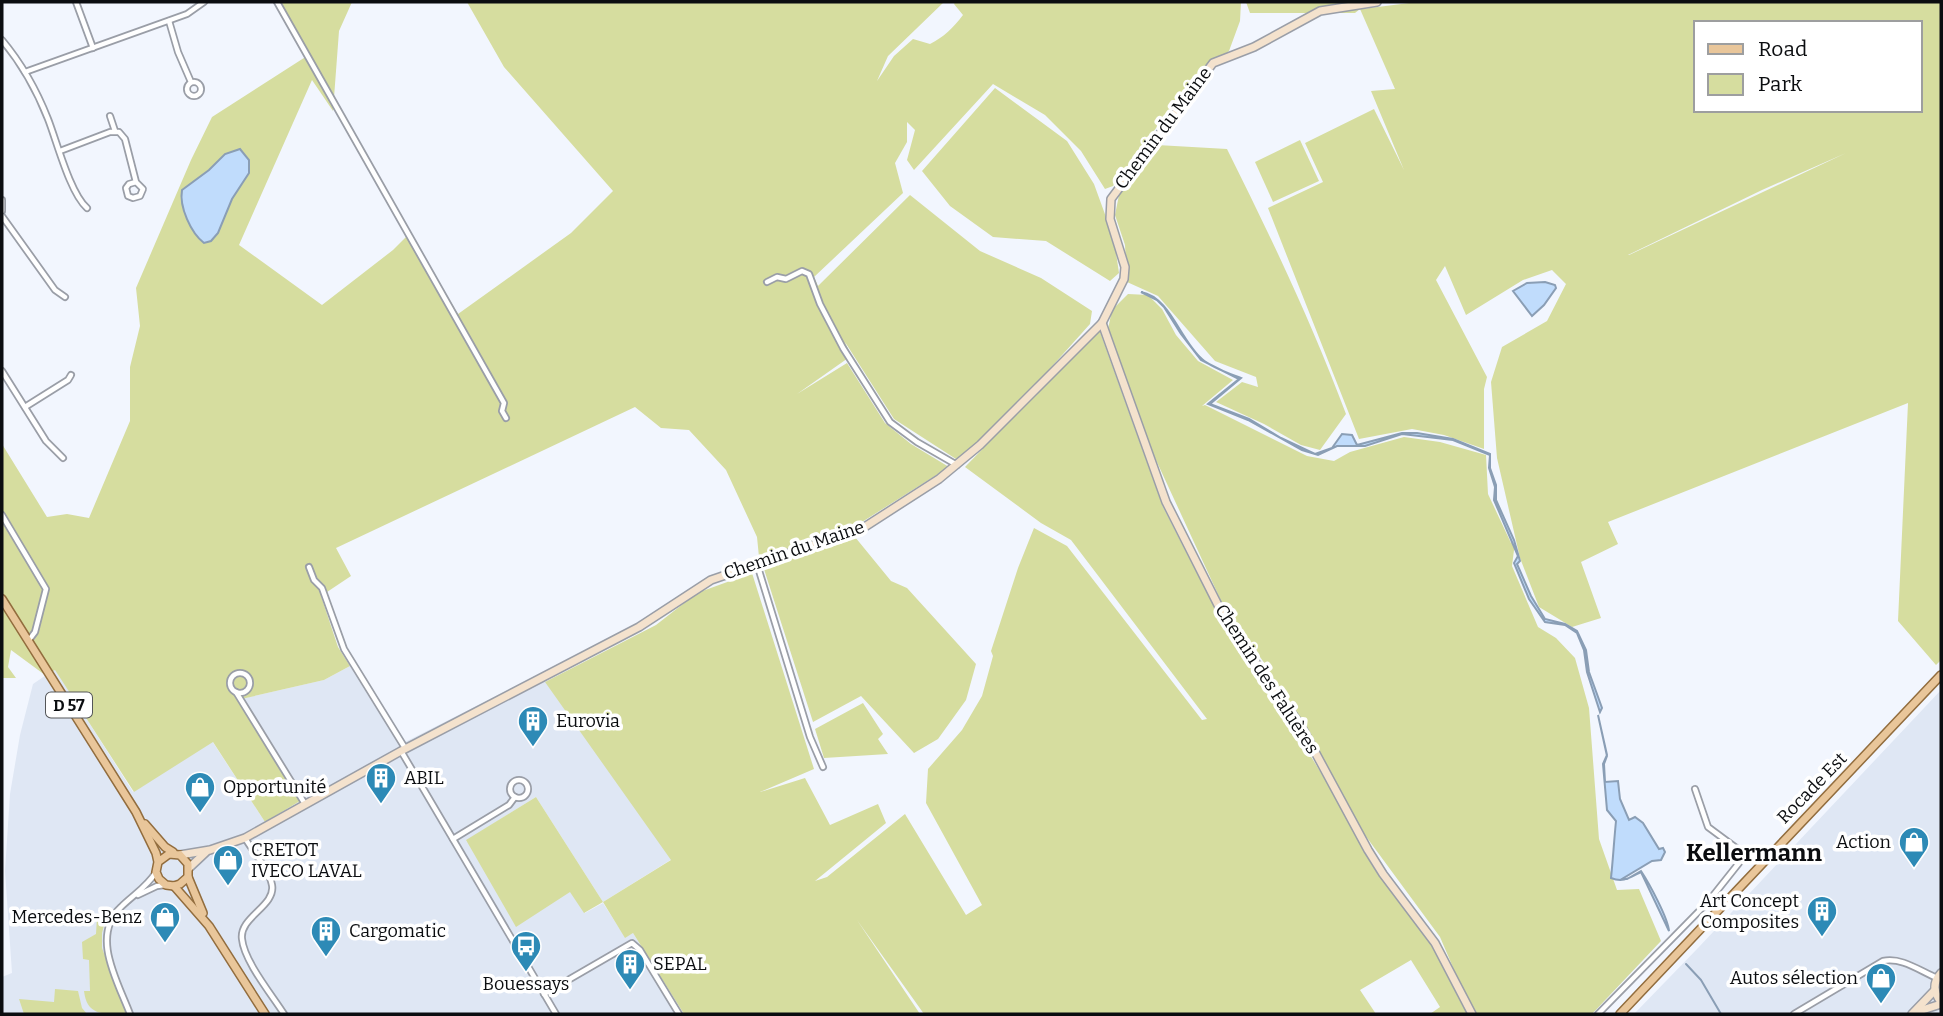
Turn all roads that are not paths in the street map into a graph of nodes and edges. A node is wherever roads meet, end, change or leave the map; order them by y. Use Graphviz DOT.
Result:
graph roads {
  1 [pos="76,2"];
  2 [pos="204,2"];
  3 [pos="277,2"];
  4 [pos="1377,2"];
  5 [pos="169,21"];
  6 [pos="2,40"];
  7 [pos="93,48"];
  8 [pos="25,72"];
  9 [pos="191,82"];
  10 [pos="110,116"];
  11 [pos="115,131"];
  12 [pos="60,151"];
  13 [pos="136,182"];
  14 [pos="2,200"];
  15 [pos="87,208"];
  16 [pos="2,216"];
  17 [pos="767,282"];
  18 [pos="65,297"];
  19 [pos="1102,323"];
  20 [pos="2,371"];
  21 [pos="71,375"];
  22 [pos="25,408"];
  23 [pos="506,418"];
  24 [pos="63,458"];
  25 [pos="958,465"];
  26 [pos="2,516"];
  27 [pos="757,564"];
  28 [pos="309,568"];
  29 [pos="2,599"];
  30 [pos="29,641"];
  31 [pos="1941,675"];
  32 [pos="236,692"];
  33 [pos="403,750"];
  34 [pos="823,767"];
  35 [pos="1695,789"];
  36 [pos="515,797"];
  37 [pos="305,805"];
  38 [pos="136,812"];
  39 [pos="245,838"];
  40 [pos="453,839"];
  41 [pos="210,850"];
  42 [pos="177,854"];
  43 [pos="158,862"];
  44 [pos="156,872"];
  45 [pos="188,872"];
  46 [pos="170,885"];
  47 [pos="131,899"];
  48 [pos="209,926"];
  49 [pos="1939,976"];
  50 [pos="1935,990"];
  51 [pos="544,994"];
  52 [pos="1941,1003"];
  53 [pos="130,1014"];
  54 [pos="265,1014"];
  55 [pos="284,1014"];
  56 [pos="556,1014"];
  57 [pos="679,1014"];
  58 [pos="1472,1014"];
  59 [pos="1598,1014"];
  60 [pos="1620,1014"];
  61 [pos="1794,1014"];
  62 [pos="1912,1014"];
  1 -- 7 [label="street"];
  2 -- 5 [label="street"];
  3 -- 23 [label="street"];
  4 -- 19 [label="street, Chemin du Maine"];
  5 -- 7 [label="street"];
  5 -- 9 [label="street"];
  6 -- 8 [label="street"];
  7 -- 8 [label="street"];
  8 -- 12 [label="street"];
  10 -- 11 [label="street"];
  11 -- 12 [label="street"];
  11 -- 13 [label="street"];
  12 -- 15 [label="street"];
  14 -- 16 [label="street"];
  16 -- 18 [label="street"];
  17 -- 25 [label="street"];
  19 -- 25 [label="street, Chemin du Maine"];
  19 -- 58 [label="street, Chemin des Faluères"];
  20 -- 22 [label="street"];
  21 -- 22 [label="street"];
  22 -- 24 [label="street"];
  25 -- 27 [label="street, Chemin du Maine"];
  26 -- 30 [label="street"];
  27 -- 33 [label="street, Chemin du Maine"];
  27 -- 34 [label="street"];
  28 -- 33 [label="street"];
  29 -- 30 [label="main road, D 57"];
  30 -- 38 [label="main road, D 57"];
  31 -- 60 [label="main road, Rocade Est"];
  32 -- 32 [label="street"];
  32 -- 37 [label="street"];
  33 -- 37 [label="street, Chemin du Maine"];
  33 -- 40 [label="street"];
  35 -- 59 [label="street"];
  36 -- 36 [label="street"];
  36 -- 40 [label="street"];
  37 -- 39 [label="street, Chemin du Maine"];
  38 -- 42 [label="main road, D 57"];
  38 -- 43 [label="main road, D 57"];
  39 -- 41 [label="street, Chemin du Maine"];
  39 -- 55 [label="street"];
  40 -- 51 [label="street"];
  41 -- 42 [label="street, Chemin du Maine"];
  41 -- 45 [label="street, Chemin du Maine"];
  42 -- 43 [label="main road"];
  42 -- 45 [label="main road"];
  43 -- 44 [label="main road"];
  44 -- 46 [label="main road"];
  44 -- 47 [label="street"];
  45 -- 46 [label="main road"];
  45 -- 48 [label="main road"];
  46 -- 47 [label="street"];
  46 -- 48 [label="main road"];
  47 -- 53 [label="street"];
  48 -- 54 [label="main road"];
  49 -- 50 [label="street"];
  49 -- 61 [label="street"];
  50 -- 52 [label="street"];
  50 -- 62 [label="street"];
  51 -- 56 [label="street"];
  51 -- 57 [label="street"];
  52 -- 62 [label="street"];
}
